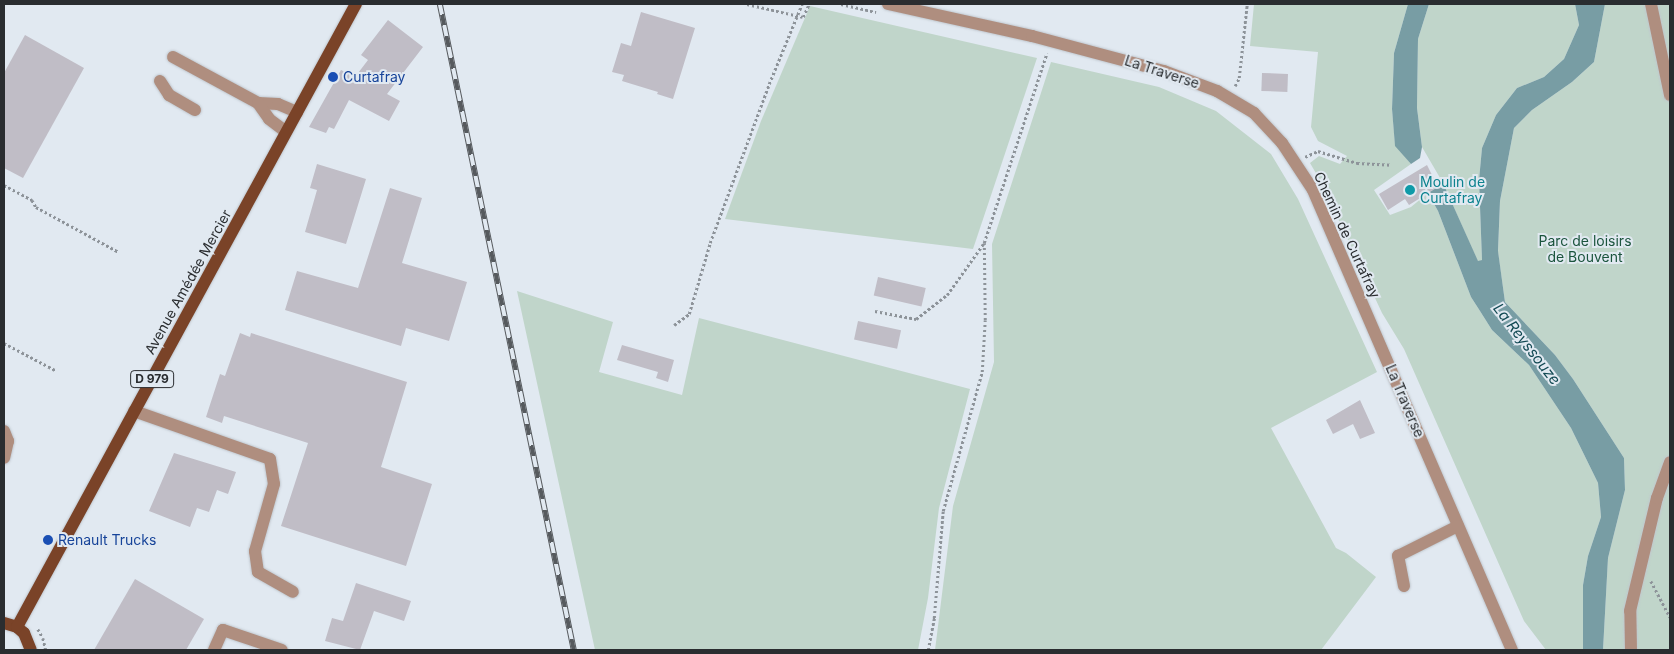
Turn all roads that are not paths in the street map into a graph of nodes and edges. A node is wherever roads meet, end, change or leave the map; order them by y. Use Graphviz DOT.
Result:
graph roads {
  1 [pos="356,4"];
  2 [pos="1651,4"];
  3 [pos="883,8"];
  4 [pos="173,57"];
  5 [pos="160,81"];
  6 [pos="1670,96"];
  7 [pos="258,103"];
  8 [pos="195,110"];
  9 [pos="297,112"];
  10 [pos="286,132"];
  11 [pos="134,412"];
  12 [pos="4,431"];
  13 [pos="4,458"];
  14 [pos="1670,462"];
  15 [pos="1458,526"];
  16 [pos="1404,586"];
  17 [pos="293,592"];
  18 [pos="4,623"];
  19 [pos="17,627"];
  20 [pos="31,650"];
  21 [pos="214,650"];
  22 [pos="282,650"];
  23 [pos="1512,650"];
  24 [pos="1631,650"];
  1 -- 9 [label="main road, Avenue Amédée Mercier / D 979"];
  2 -- 6 [label="street"];
  3 -- 15 [label="street, Chemin de Curtafray"];
  4 -- 7 [label="street"];
  5 -- 8 [label="street"];
  7 -- 9 [label="street"];
  7 -- 10 [label="street"];
  9 -- 10 [label="main road, Avenue Amédée Mercier / D 979"];
  10 -- 11 [label="main road, Avenue Amédée Mercier / D 979"];
  11 -- 17 [label="street"];
  11 -- 19 [label="main road, Avenue Amédée Mercier / D 979"];
  12 -- 13 [label="street"];
  14 -- 24 [label="street"];
  15 -- 16 [label="street"];
  15 -- 23 [label="street, Chemin de Curtafray"];
  18 -- 19 [label="main road"];
  19 -- 20 [label="main road"];
  21 -- 22 [label="street"];
}
